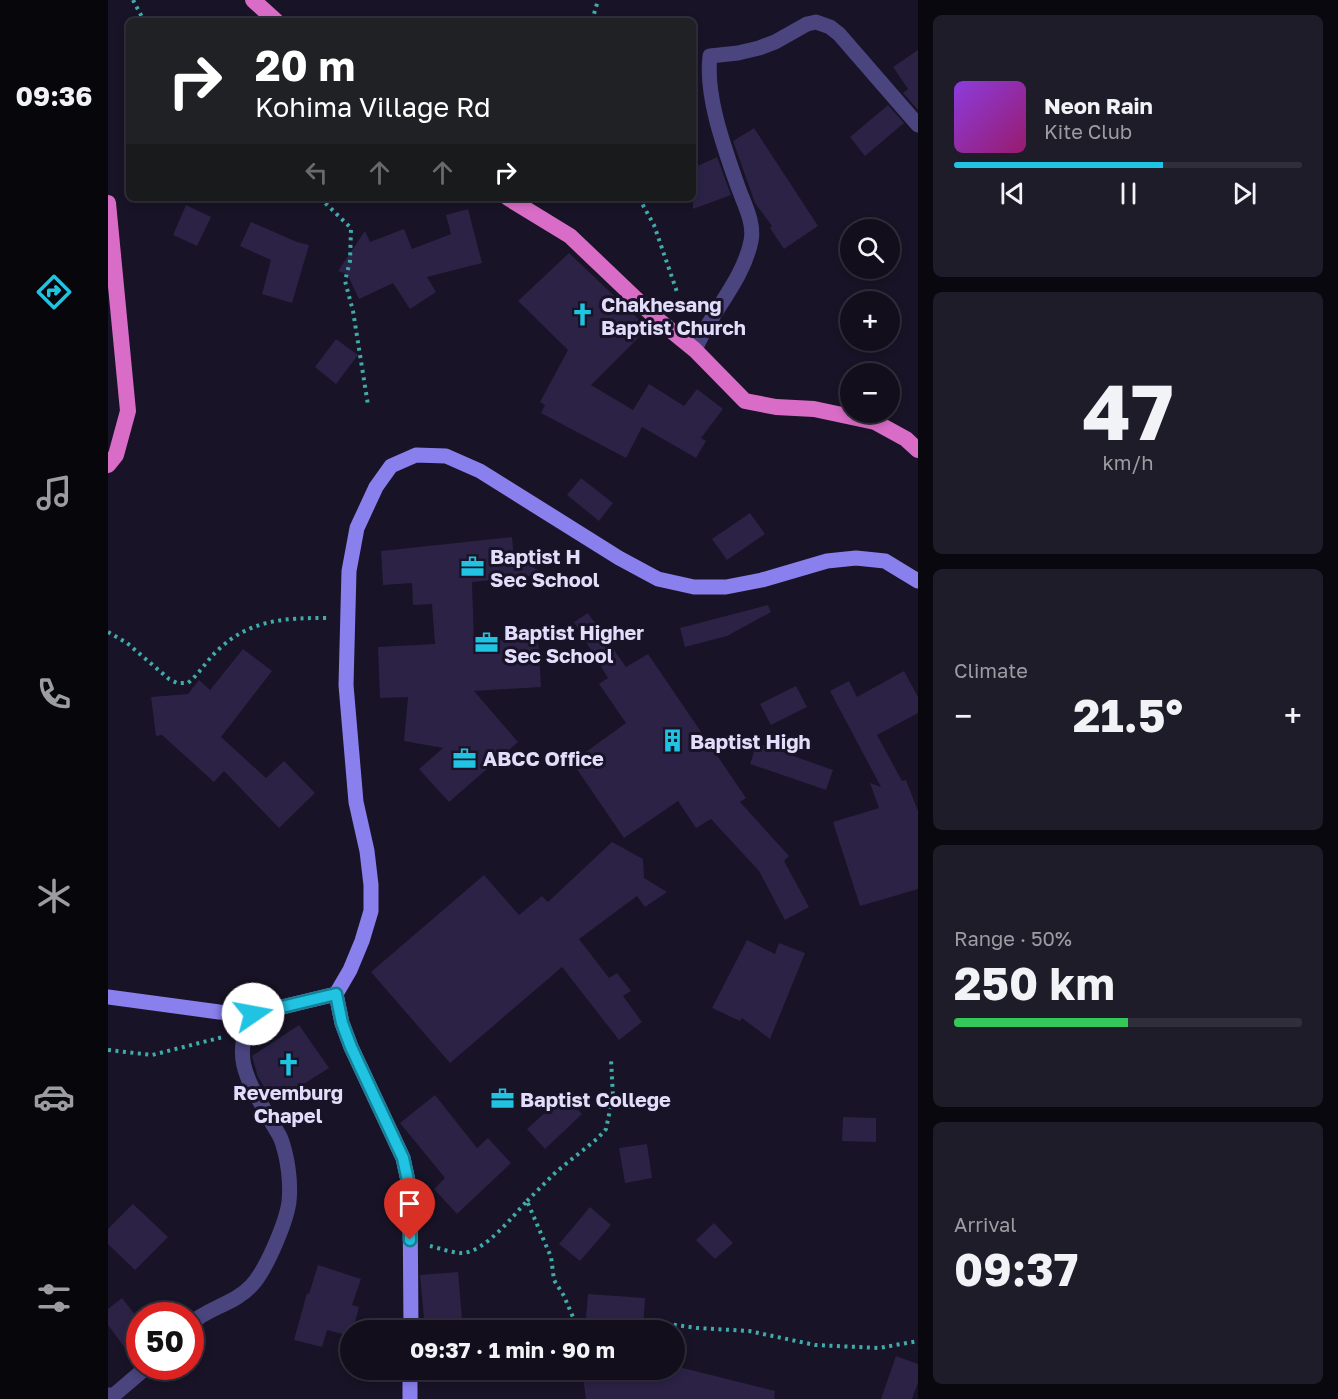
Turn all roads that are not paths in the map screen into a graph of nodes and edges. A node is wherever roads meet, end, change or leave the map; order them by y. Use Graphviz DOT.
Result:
graph roads {
  1 [pos="253,0"];
  2 [pos="273,18"];
  3 [pos="918,125"];
  4 [pos="513,201"];
  5 [pos="108,203"];
  6 [pos="695,350"];
  7 [pos="918,450"];
  8 [pos="108,465"];
  9 [pos="918,581"];
  10 [pos="336,994"];
  11 [pos="108,997"];
  12 [pos="253,1014"];
  13 [pos="204,1314"];
  14 [pos="411,1320"];
  15 [pos="132,1380"];
  16 [pos="410,1380"];
  17 [pos="108,1395"];
  18 [pos="410,1399"];
  1 -- 2 [label="highway"];
  3 -- 6 [label="street"];
  4 -- 6 [label="highway"];
  5 -- 8 [label="highway"];
  6 -- 7 [label="highway"];
  9 -- 10 [label="main road"];
  10 -- 12 [label="main road"];
  10 -- 14 [label="main road"];
  11 -- 12 [label="main road"];
  12 -- 13 [label="street"];
  15 -- 17 [label="street"];
  16 -- 18 [label="main road"];
}
